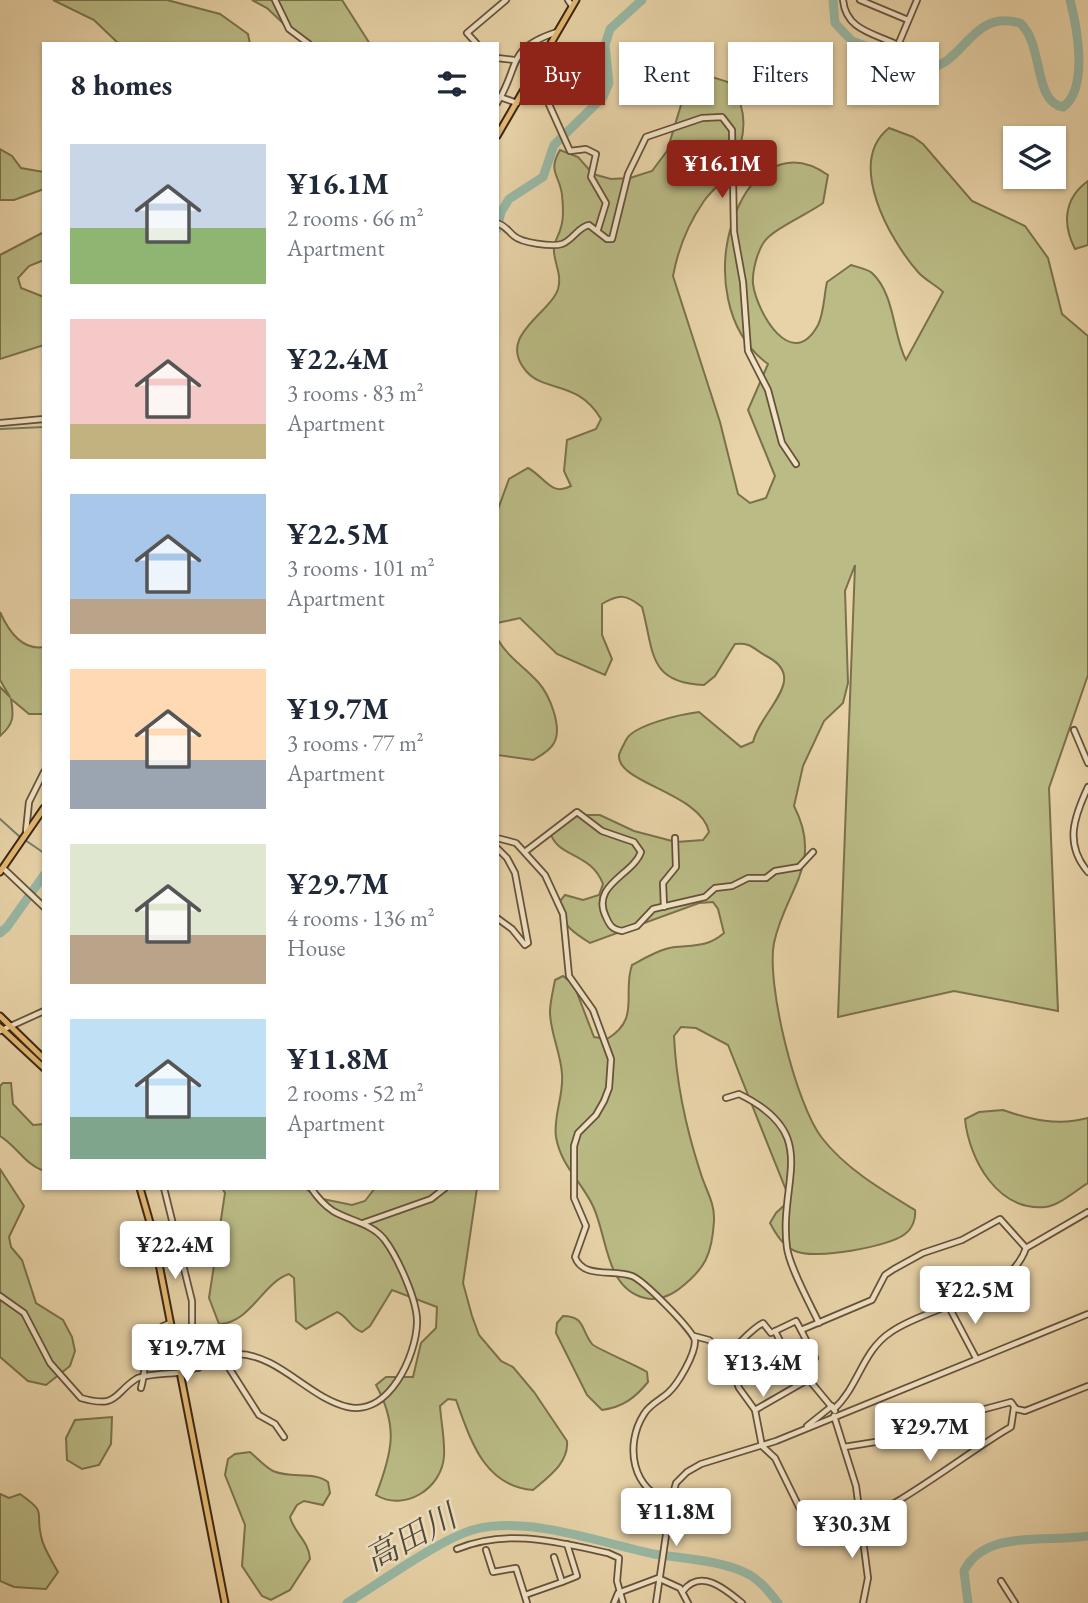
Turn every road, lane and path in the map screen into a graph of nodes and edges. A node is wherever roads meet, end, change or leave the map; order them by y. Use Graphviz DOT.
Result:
graph roads {
  1 [pos="275,0"];
  2 [pos="506,0"];
  3 [pos="843,0"];
  4 [pos="860,0"];
  5 [pos="916,0"];
  6 [pos="572,2"];
  7 [pos="908,20"];
  8 [pos="558,32"];
  9 [pos="306,42"];
  10 [pos="475,42"];
  11 [pos="499,58"];
  12 [pos="514,60"];
  13 [pos="499,100"];
  14 [pos="518,100"];
  15 [pos="499,133"];
  16 [pos="499,223"];
  17 [pos="597,229"];
  18 [pos="42,419"];
  19 [pos="0,423"];
  20 [pos="796,464"];
  21 [pos="1074,730"];
  22 [pos="1088,763"];
  23 [pos="42,776"];
  24 [pos="1088,787"];
  25 [pos="42,811"];
  26 [pos="26,831"];
  27 [pos="675,838"];
  28 [pos="499,839"];
  29 [pos="499,850"];
  30 [pos="526,851"];
  31 [pos="813,852"];
  32 [pos="1,870"];
  33 [pos="1088,872"];
  34 [pos="42,906"];
  35 [pos="664,907"];
  36 [pos="499,919"];
  37 [pos="42,1012"];
  38 [pos="0,1016"];
  39 [pos="10,1025"];
  40 [pos="1,1029"];
  41 [pos="42,1057"];
  42 [pos="42,1066"];
  43 [pos="726,1098"];
  44 [pos="140,1190"];
  45 [pos="165,1190"];
  46 [pos="313,1190"];
  47 [pos="442,1190"];
  48 [pos="1088,1212"];
  49 [pos="362,1223"];
  50 [pos="1026,1248"];
  51 [pos="0,1296"];
  52 [pos="949,1307"];
  53 [pos="1088,1314"];
  54 [pos="819,1323"];
  55 [pos="170,1324"];
  56 [pos="800,1330"];
  57 [pos="775,1331"];
  58 [pos="694,1336"];
  59 [pos="726,1354"];
  60 [pos="222,1357"];
  61 [pos="976,1358"];
  62 [pos="198,1369"];
  63 [pos="801,1369"];
  64 [pos="180,1373"];
  65 [pos="144,1376"];
  66 [pos="809,1379"];
  67 [pos="1088,1385"];
  68 [pos="141,1388"];
  69 [pos="1014,1407"];
  70 [pos="755,1410"];
  71 [pos="834,1411"];
  72 [pos="804,1429"];
  73 [pos="284,1437"];
  74 [pos="762,1446"];
  75 [pos="844,1447"];
  76 [pos="671,1501"];
  77 [pos="860,1519"];
  78 [pos="567,1544"];
  79 [pos="457,1549"];
  80 [pos="486,1550"];
  81 [pos="554,1557"];
  82 [pos="657,1578"];
  83 [pos="1001,1581"];
  84 [pos="562,1583"];
  85 [pos="683,1592"];
  86 [pos="618,1593"];
  87 [pos="525,1595"];
  88 [pos="225,1603"];
  89 [pos="527,1603"];
  90 [pos="614,1603"];
  91 [pos="623,1603"];
  92 [pos="656,1603"];
  93 [pos="688,1603"];
  94 [pos="742,1603"];
  95 [pos="863,1603"];
  96 [pos="1015,1603"];
  1 -- 9 [label="street"];
  2 -- 10 [label="street"];
  3 -- 7 [label="street"];
  4 -- 7 [label="street"];
  5 -- 7 [label="street"];
  6 -- 8 [label="main road"];
  8 -- 12 [label="street"];
  8 -- 14 [label="main road"];
  11 -- 12 [label="street"];
  12 -- 13 [label="street"];
  13 -- 14 [label="street"];
  14 -- 15 [label="main road"];
  14 -- 17 [label="street"];
  16 -- 17 [label="street"];
  17 -- 20 [label="street"];
  18 -- 19 [label="street"];
  21 -- 22 [label="street"];
  23 -- 26 [label="street"];
  24 -- 33 [label="street"];
  25 -- 26 [label="main road"];
  26 -- 32 [label="main road"];
  27 -- 35 [label="street"];
  28 -- 30 [label="street"];
  29 -- 36 [label="street"];
  30 -- 35 [label="street"];
  30 -- 58 [label="street"];
  31 -- 35 [label="street"];
  32 -- 34 [label="street"];
  37 -- 39 [label="street"];
  38 -- 39 [label="main road"];
  39 -- 40 [label="street"];
  39 -- 41 [label="main road"];
  40 -- 42 [label="main road"];
  43 -- 54 [label="street"];
  44 -- 55 [label="main road"];
  45 -- 62 [label="street"];
  46 -- 49 [label="street"];
  47 -- 49 [label="street"];
  48 -- 50 [label="street"];
  49 -- 60 [label="street"];
  50 -- 52 [label="street"];
  50 -- 54 [label="street"];
  51 -- 65 [label="street"];
  52 -- 61 [label="street"];
  52 -- 71 [label="street"];
  53 -- 61 [label="street"];
  54 -- 56 [label="street"];
  55 -- 64 [label="main road"];
  55 -- 65 [label="street"];
  56 -- 57 [label="street"];
  56 -- 63 [label="street"];
  57 -- 59 [label="street"];
  57 -- 63 [label="street"];
  58 -- 59 [label="street"];
  58 -- 76 [label="street"];
  59 -- 70 [label="street"];
  60 -- 62 [label="street"];
  60 -- 73 [label="street"];
  61 -- 71 [label="street"];
  62 -- 64 [label="street"];
  63 -- 66 [label="street"];
  64 -- 65 [label="street"];
  64 -- 88 [label="main road"];
  65 -- 68 [label="street"];
  66 -- 70 [label="street"];
  66 -- 71 [label="street"];
  67 -- 69 [label="street"];
  69 -- 75 [label="street"];
  69 -- 77 [label="street"];
  70 -- 74 [label="street"];
  71 -- 72 [label="street"];
  71 -- 72 [label="street"];
  71 -- 75 [label="street"];
  72 -- 74 [label="street"];
  74 -- 76 [label="street"];
  74 -- 77 [label="street"];
  75 -- 77 [label="street"];
  76 -- 82 [label="street"];
  77 -- 95 [label="street"];
  78 -- 79 [label="street"];
  78 -- 84 [label="street"];
  78 -- 86 [label="street"];
  80 -- 87 [label="street"];
  81 -- 84 [label="street"];
  82 -- 85 [label="street"];
  82 -- 86 [label="street"];
  82 -- 92 [label="street"];
  83 -- 96 [label="street"];
  84 -- 87 [label="street"];
  85 -- 93 [label="street"];
  85 -- 94 [label="street"];
  86 -- 90 [label="street"];
  86 -- 91 [label="street"];
  87 -- 89 [label="street"];
}
